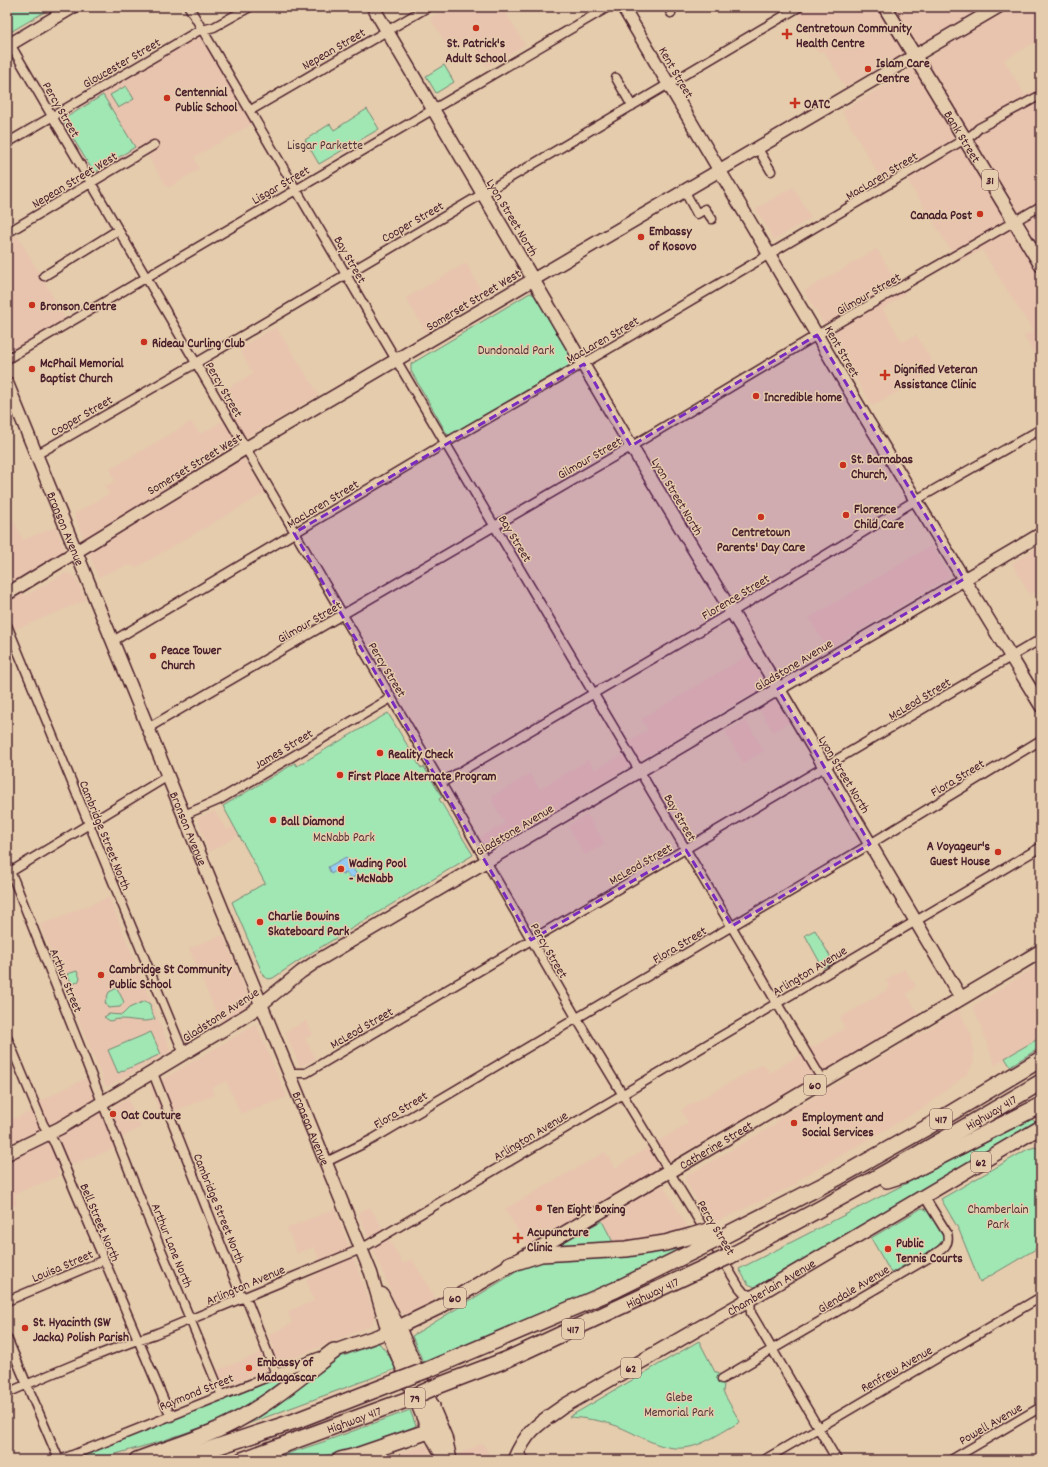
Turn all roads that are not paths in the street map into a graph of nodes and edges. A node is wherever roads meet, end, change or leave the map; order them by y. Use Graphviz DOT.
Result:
graph roads {
  1 [pos="73,7"];
  2 [pos="189,7"];
  3 [pos="250,7"];
  4 [pos="373,7"];
  5 [pos="428,7"];
  6 [pos="608,7"];
  7 [pos="623,7"];
  8 [pos="799,7"];
  9 [pos="884,7"];
  10 [pos="998,7"];
  11 [pos="203,30"];
  12 [pos="387,30"];
  13 [pos="9,45"];
  14 [pos="914,56"];
  15 [pos="616,78"];
  16 [pos="668,85"];
  17 [pos="1041,95"];
  18 [pos="632,106"];
  19 [pos="433,108"];
  20 [pos="251,110"];
  21 [pos="52,116"];
  22 [pos="965,139"];
  23 [pos="7,143"];
  24 [pos="154,145"];
  25 [pos="758,147"];
  26 [pos="719,170"];
  27 [pos="771,171"];
  28 [pos="91,183"];
  29 [pos="296,189"];
  30 [pos="684,190"];
  31 [pos="483,194"];
  32 [pos="1041,206"];
  33 [pos="712,219"];
  34 [pos="1014,222"];
  35 [pos="118,230"];
  36 [pos="7,233"];
  37 [pos="769,254"];
  38 [pos="1041,265"];
  39 [pos="346,274"];
  40 [pos="44,276"];
  41 [pos="145,277"];
  42 [pos="533,279"];
  43 [pos="817,335"];
  44 [pos="7,359"];
  45 [pos="396,360"];
  46 [pos="195,363"];
  47 [pos="584,364"];
  48 [pos="7,383"];
  49 [pos="1041,429"];
  50 [pos="446,443"];
  51 [pos="631,446"];
  52 [pos="245,448"];
  53 [pos="36,455"];
  54 [pos="916,500"];
  55 [pos="495,526"];
  56 [pos="294,533"];
  57 [pos="1041,534"];
  58 [pos="76,551"];
  59 [pos="964,579"];
  60 [pos="7,594"];
  61 [pos="732,612"];
  62 [pos="342,615"];
  63 [pos="7,625"];
  64 [pos="1041,639"];
  65 [pos="113,641"];
  66 [pos="1012,656"];
  67 [pos="778,689"];
  68 [pos="593,692"];
  69 [pos="391,698"];
  70 [pos="1041,706"];
  71 [pos="148,728"];
  72 [pos="1041,740"];
  73 [pos="826,768"];
  74 [pos="641,771"];
  75 [pos="168,776"];
  76 [pos="441,783"];
  77 [pos="184,815"];
  78 [pos="88,824"];
  79 [pos="870,844"];
  80 [pos="1041,847"];
  81 [pos="686,850"];
  82 [pos="486,862"];
  83 [pos="8,871"];
  84 [pos="916,921"];
  85 [pos="732,926"];
  86 [pos="531,940"];
  87 [pos="1041,951"];
  88 [pos="961,998"];
  89 [pos="777,1002"];
  90 [pos="262,1005"];
  91 [pos="577,1019"];
  92 [pos="7,1037"];
  93 [pos="184,1054"];
  94 [pos="1041,1059"];
  95 [pos="152,1073"];
  96 [pos="290,1073"];
  97 [pos="823,1081"];
  98 [pos="1041,1082"];
  99 [pos="623,1094"];
  100 [pos="103,1103"];
  101 [pos="1041,1105"];
  102 [pos="1040,1129"];
  103 [pos="49,1134"];
  104 [pos="7,1154"];
  105 [pos="326,1162"];
  106 [pos="666,1173"];
  107 [pos="848,1194"];
  108 [pos="924,1196"];
  109 [pos="695,1242"];
  110 [pos="361,1249"];
  111 [pos="104,1260"];
  112 [pos="510,1264"];
  113 [pos="1041,1297"];
  114 [pos="244,1298"];
  115 [pos="749,1300"];
  116 [pos="7,1301"];
  117 [pos="190,1319"];
  118 [pos="755,1321"];
  119 [pos="393,1330"];
  120 [pos="7,1338"];
  121 [pos="137,1339"];
  122 [pos="772,1350"];
  123 [pos="334,1351"];
  124 [pos="276,1374"];
  125 [pos="722,1379"];
  126 [pos="27,1384"];
  127 [pos="7,1393"];
  128 [pos="222,1396"];
  129 [pos="432,1406"];
  130 [pos="1041,1407"];
  131 [pos="171,1417"];
  132 [pos="817,1428"];
  133 [pos="428,1431"];
  134 [pos="519,1457"];
  135 [pos="59,1460"];
  136 [pos="137,1460"];
  137 [pos="177,1460"];
  138 [pos="242,1460"];
  139 [pos="340,1460"];
  140 [pos="449,1460"];
  141 [pos="764,1460"];
  142 [pos="837,1460"];
  143 [pos="951,1460"];
  1 -- 13 [label="main road"];
  2 -- 11 [label="street, Bay Street"];
  3 -- 11 [label="street, Gloucester Street"];
  4 -- 12 [label="main road, Lyon Street North"];
  5 -- 12 [label="street, Nepean Street"];
  6 -- 19 [label="street, Lisgar Street"];
  7 -- 16 [label="main road, Kent Street"];
  8 -- 16 [label="street, Cooper Street"];
  9 -- 14 [label="main road, Bank Street / 31"];
  10 -- 14 [label="main road, Somerset Street West"];
  11 -- 20 [label="street, Bay Street"];
  11 -- 21 [label="street, Gloucester Street"];
  12 -- 19 [label="main road, Lyon Street North"];
  12 -- 20 [label="street, Nepean Street"];
  13 -- 21 [label="street, Percy Street"];
  14 -- 22 [label="main road, Bank Street / 31"];
  14 -- 25 [label="main road, Somerset Street West"];
  15 -- 18 [label="street"];
  16 -- 18 [label="street, Cooper Street"];
  16 -- 26 [label="main road, Kent Street"];
  17 -- 22 [label="street, MacLaren Street"];
  18 -- 31 [label="street, Cooper Street"];
  19 -- 29 [label="street, Lisgar Street"];
  19 -- 31 [label="main road, Lyon Street North"];
  20 -- 29 [label="street, Bay Street"];
  21 -- 23 [label="street, Gloucester Street"];
  21 -- 28 [label="street, Percy Street"];
  22 -- 34 [label="main road, Bank Street / 31"];
  22 -- 37 [label="street, MacLaren Street"];
  24 -- 28 [label="street, Nepean Street West"];
  25 -- 26 [label="main road, Somerset Street West"];
  25 -- 27 [label="street"];
  26 -- 30 [label="main road, Somerset Street West"];
  26 -- 37 [label="main road, Kent Street"];
  28 -- 35 [label="street, Percy Street"];
  28 -- 36 [label="street, Nepean Street West"];
  29 -- 39 [label="street, Bay Street"];
  29 -- 41 [label="street, Lisgar Street"];
  30 -- 33 [label="street"];
  30 -- 42 [label="main road, Somerset Street West"];
  31 -- 39 [label="street, Cooper Street"];
  31 -- 42 [label="main road, Lyon Street North"];
  32 -- 34 [label="street, Gilmour Street"];
  34 -- 38 [label="main road, Bank Street / 31"];
  34 -- 43 [label="street, Gilmour Street"];
  35 -- 40 [label="street"];
  35 -- 41 [label="street, Percy Street"];
  37 -- 43 [label="main road, Kent Street"];
  37 -- 47 [label="street, MacLaren Street"];
  39 -- 45 [label="street, Bay Street"];
  39 -- 46 [label="street, Cooper Street"];
  41 -- 44 [label="street, Lisgar Street"];
  41 -- 46 [label="street, Percy Street"];
  42 -- 45 [label="main road, Somerset Street West"];
  42 -- 47 [label="main road, Lyon Street North"];
  43 -- 51 [label="street, Gilmour Street"];
  43 -- 54 [label="main road, Kent Street"];
  45 -- 50 [label="street, Bay Street"];
  45 -- 52 [label="main road, Somerset Street West"];
  46 -- 52 [label="street, Percy Street"];
  46 -- 53 [label="street, Cooper Street"];
  47 -- 50 [label="street, MacLaren Street"];
  47 -- 51 [label="main road, Lyon Street North"];
  48 -- 53 [label="main road, Bronson Avenue / 79"];
  49 -- 54 [label="street, Florence Street"];
  50 -- 55 [label="street, Bay Street"];
  50 -- 56 [label="street, MacLaren Street"];
  51 -- 55 [label="street, Gilmour Street"];
  51 -- 61 [label="main road, Lyon Street North"];
  52 -- 56 [label="street, Percy Street"];
  52 -- 58 [label="main road, Somerset Street West"];
  53 -- 58 [label="main road, Bronson Avenue / 79"];
  54 -- 59 [label="main road, Kent Street"];
  54 -- 61 [label="street, Florence Street"];
  55 -- 62 [label="street, Gilmour Street"];
  55 -- 68 [label="street, Bay Street"];
  56 -- 62 [label="street, Percy Street"];
  56 -- 65 [label="street, MacLaren Street"];
  57 -- 59 [label="main road, Gladstone Avenue"];
  58 -- 60 [label="main road, Somerset Street West"];
  58 -- 65 [label="main road, Bronson Avenue / 79"];
  59 -- 66 [label="main road, Kent Street"];
  59 -- 67 [label="main road, Gladstone Avenue"];
  61 -- 67 [label="main road, Lyon Street North"];
  61 -- 68 [label="street, Florence Street"];
  62 -- 69 [label="street, Percy Street"];
  62 -- 71 [label="street, Gilmour Street"];
  63 -- 78 [label="street, Cambridge Street North"];
  64 -- 66 [label="street, McLeod Street"];
  65 -- 71 [label="main road, Bronson Avenue / 79"];
  66 -- 70 [label="main road, Kent Street"];
  66 -- 73 [label="street, McLeod Street"];
  67 -- 73 [label="main road, Lyon Street North"];
  67 -- 74 [label="main road, Gladstone Avenue"];
  68 -- 74 [label="street, Bay Street"];
  68 -- 76 [label="street, Florence Street"];
  69 -- 76 [label="street, Percy Street"];
  69 -- 77 [label="street, James Street"];
  71 -- 75 [label="main road, Bronson Avenue / 79"];
  72 -- 79 [label="street, Flora Street"];
  73 -- 79 [label="main road, Lyon Street North"];
  73 -- 81 [label="street, McLeod Street"];
  74 -- 81 [label="street, Bay Street"];
  74 -- 82 [label="main road, Gladstone Avenue"];
  75 -- 77 [label="main road, Bronson Avenue / 79"];
  75 -- 78 [label="street"];
  76 -- 82 [label="street, Percy Street"];
  77 -- 90 [label="main road, Bronson Avenue / 79"];
  78 -- 83 [label="street"];
  78 -- 93 [label="street, Cambridge Street North"];
  79 -- 84 [label="main road, Lyon Street North"];
  79 -- 85 [label="street, Flora Street"];
  80 -- 84 [label="street, Arlington Avenue"];
  81 -- 85 [label="street, Bay Street"];
  81 -- 86 [label="street, McLeod Street"];
  82 -- 86 [label="street, Percy Street"];
  82 -- 90 [label="main road, Gladstone Avenue"];
  83 -- 100 [label="street, Arthur Street"];
  84 -- 88 [label="main road, Lyon Street North"];
  84 -- 89 [label="street, Arlington Avenue"];
  85 -- 89 [label="street, Bay Street"];
  85 -- 91 [label="street, Flora Street"];
  86 -- 91 [label="street, Percy Street"];
  86 -- 96 [label="street, McLeod Street"];
  87 -- 88 [label="main road, Catherine Street / 60"];
  88 -- 97 [label="main road, Catherine Street / 60"];
  89 -- 97 [label="street, Bay Street"];
  89 -- 99 [label="street, Arlington Avenue"];
  90 -- 93 [label="main road, Gladstone Avenue"];
  90 -- 96 [label="main road, Bronson Avenue / 79"];
  91 -- 99 [label="street, Percy Street"];
  91 -- 105 [label="street, Flora Street"];
  92 -- 103 [label="street, Bell Street North"];
  93 -- 95 [label="main road, Gladstone Avenue"];
  94 -- 109 [label="highway, 417, bridge"];
  95 -- 100 [label="main road, Gladstone Avenue"];
  95 -- 114 [label="street, Cambridge Street North"];
  96 -- 105 [label="main road, Bronson Avenue / 79"];
  97 -- 106 [label="main road, Catherine Street / 60"];
  98 -- 107 [label="highway, Highway 417 / 417"];
  99 -- 106 [label="street, Percy Street"];
  99 -- 110 [label="street, Arlington Avenue"];
  100 -- 103 [label="main road, Gladstone Avenue"];
  100 -- 117 [label="street, Arthur Lane North"];
  101 -- 107 [label="highway"];
  102 -- 108 [label="main road, Chamberlain Avenue / 62"];
  103 -- 104 [label="main road, Gladstone Avenue"];
  103 -- 111 [label="street, Bell Street North"];
  105 -- 110 [label="main road, Bronson Avenue / 79"];
  106 -- 112 [label="main road, Catherine Street / 60"];
  106 -- 115 [label="street, Percy Street"];
  107 -- 138 [label="highway, Highway 417 / 417, bridge"];
  108 -- 115 [label="main road, Chamberlain Avenue / 62"];
  108 -- 122 [label="street, Glendale Avenue"];
  109 -- 112 [label="highway"];
  109 -- 137 [label="highway, 417, bridge"];
  110 -- 114 [label="street, Arlington Avenue"];
  110 -- 119 [label="main road, Bronson Avenue / 79"];
  111 -- 116 [label="street, Louisa Street"];
  111 -- 121 [label="street, Bell Street North"];
  112 -- 119 [label="main road, Catherine Street / 60"];
  113 -- 132 [label="street, Renfrew Avenue"];
  114 -- 117 [label="street, Arlington Avenue"];
  114 -- 124 [label="street, Cambridge Street North"];
  115 -- 118 [label="street, Percy Street"];
  115 -- 118 [label="street, Percy Street"];
  115 -- 134 [label="main road, Chamberlain Avenue / 62"];
  117 -- 121 [label="street, Arlington Avenue"];
  117 -- 128 [label="street, Arthur Lane North"];
  118 -- 122 [label="street, Percy Street"];
  119 -- 123 [label="main road, Raymond Street"];
  119 -- 129 [label="main road, Bronson Avenue / 79"];
  119 -- 133 [label="main road, Bronson Avenue / 79"];
  120 -- 126 [label="street"];
  121 -- 126 [label="street, Arlington Avenue"];
  121 -- 131 [label="street, Bell Street North"];
  122 -- 125 [label="street, Glendale Avenue"];
  122 -- 132 [label="street, Percy Street"];
  123 -- 124 [label="street, Raymond Street"];
  123 -- 136 [label="highway"];
  124 -- 128 [label="street, Raymond Street"];
  126 -- 127 [label="street, Arlington Avenue"];
  126 -- 135 [label="street"];
  128 -- 131 [label="street, Raymond Street"];
  129 -- 133 [label="highway"];
  129 -- 140 [label="main road, Bronson Avenue / 79"];
  130 -- 143 [label="street, Powell Avenue"];
  131 -- 135 [label="street, Raymond Street"];
  132 -- 141 [label="street, Renfrew Avenue"];
  132 -- 142 [label="street, Percy Street"];
  133 -- 139 [label="highway"];
  133 -- 140 [label="main road, Bronson Avenue / 79"];
}
